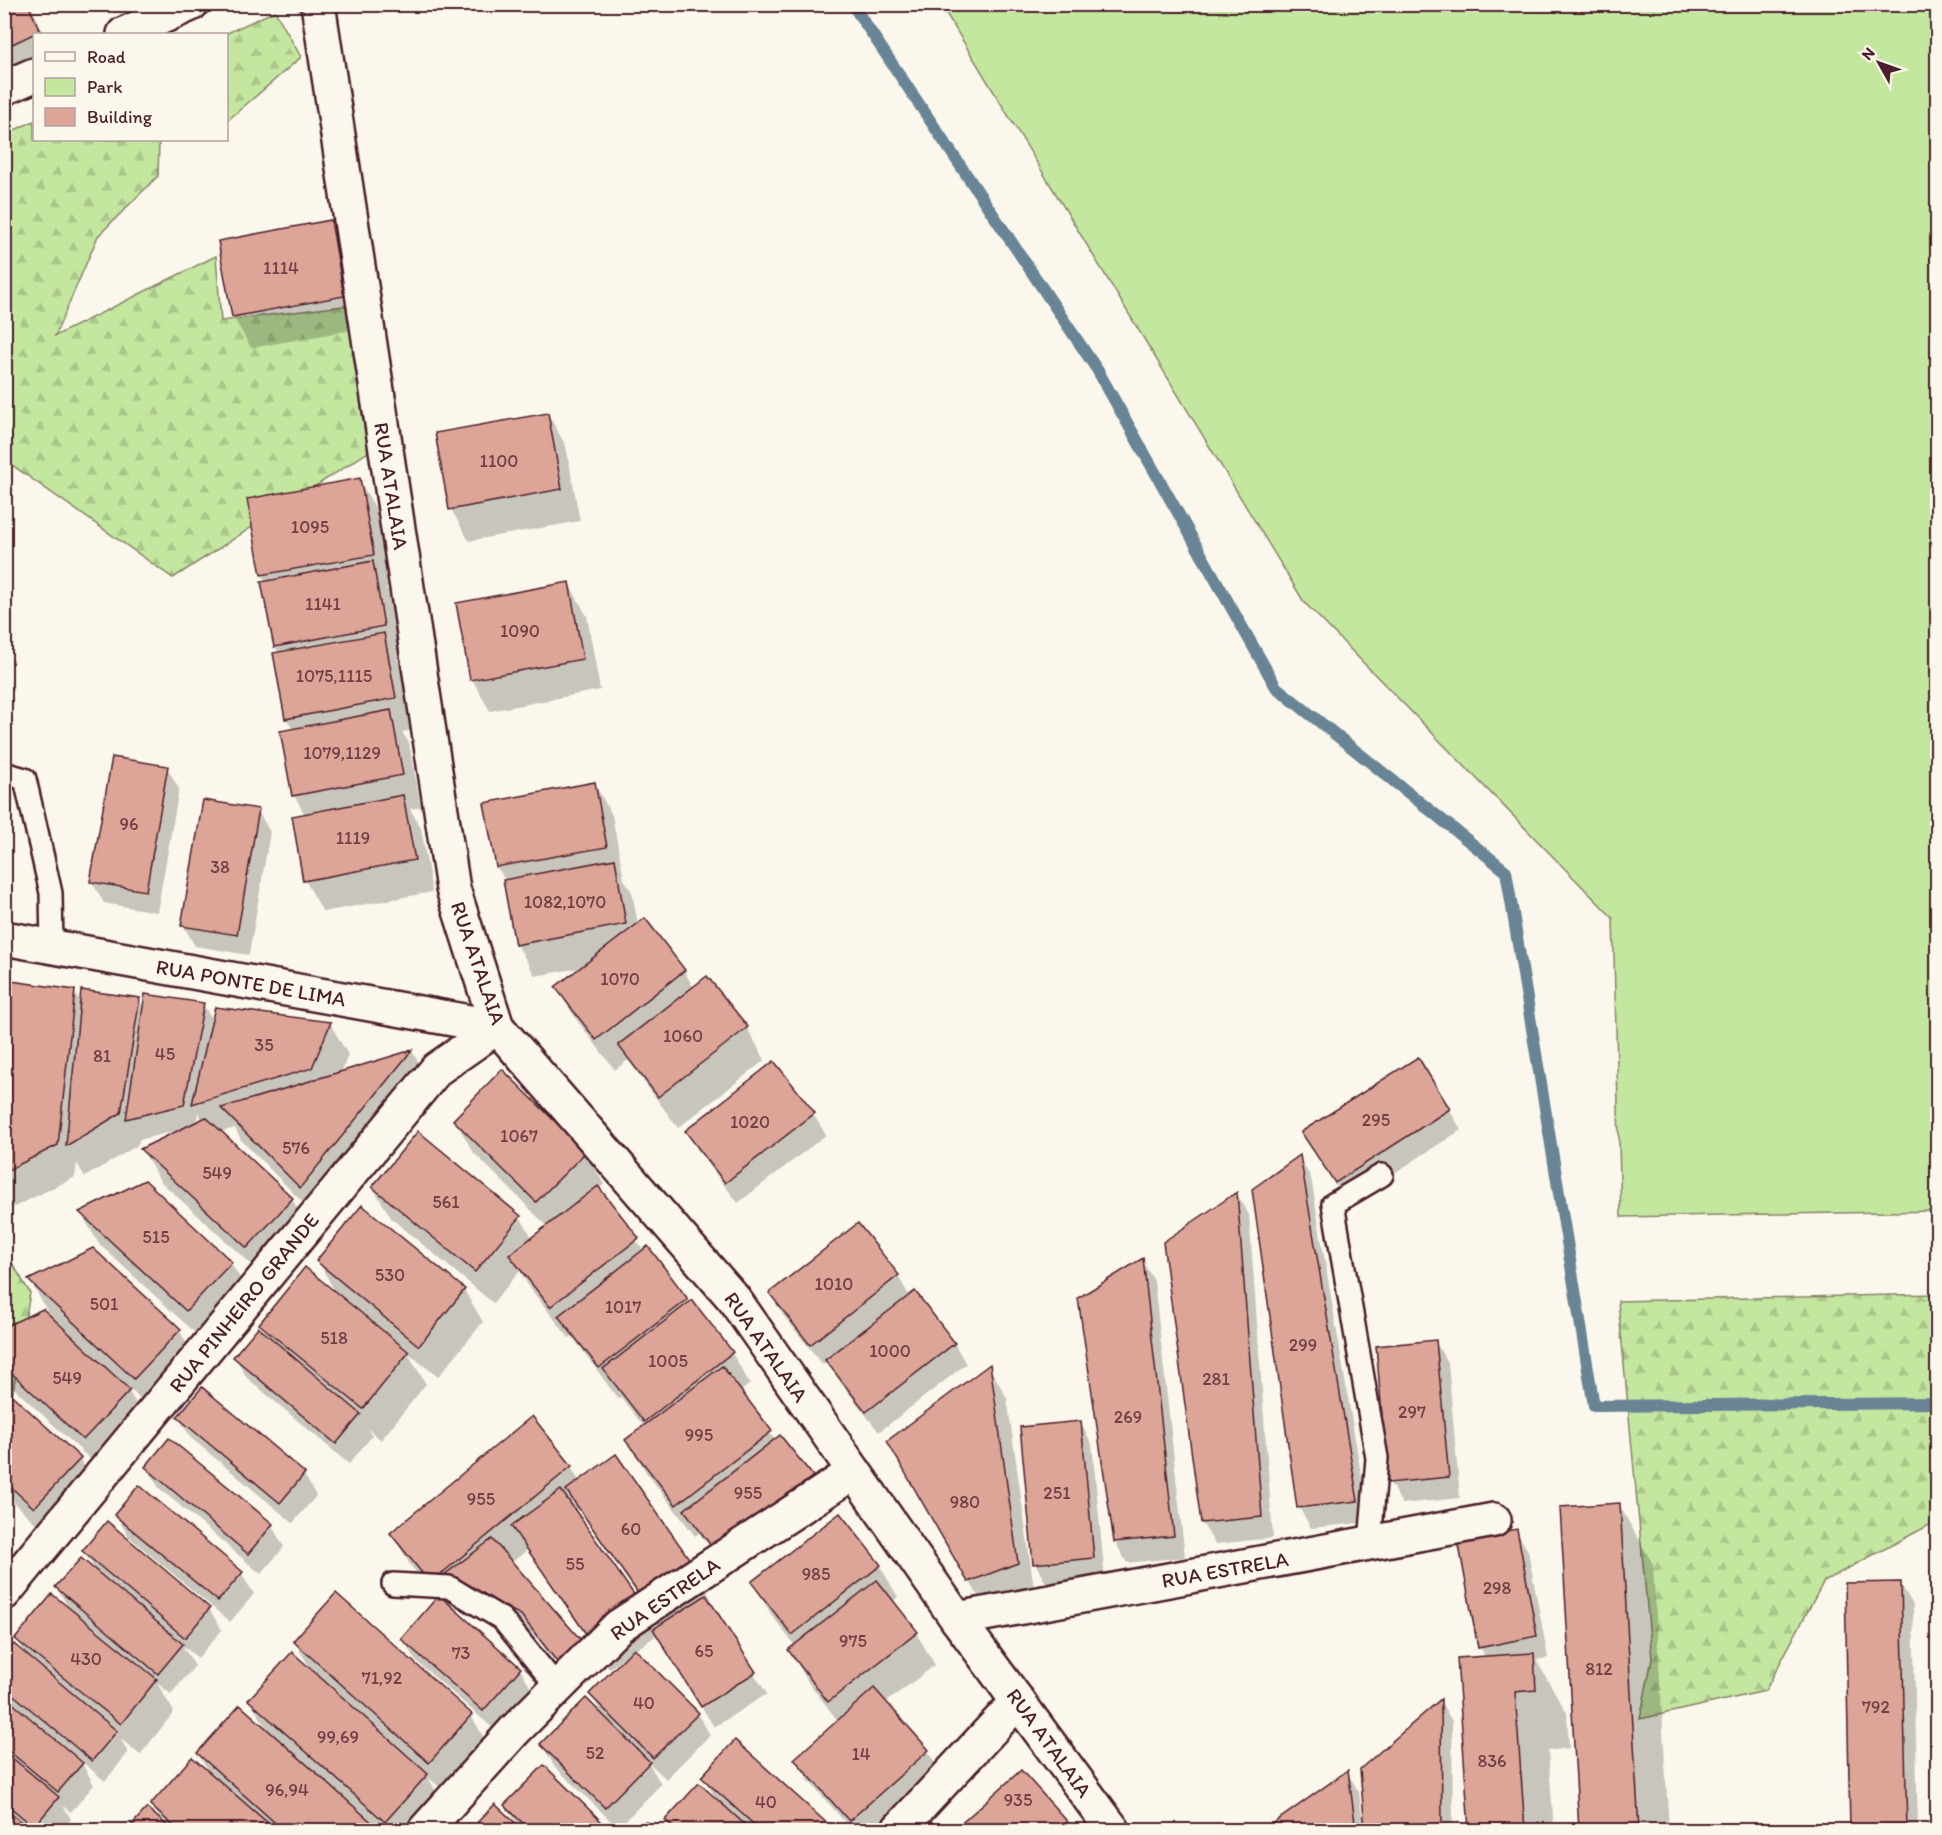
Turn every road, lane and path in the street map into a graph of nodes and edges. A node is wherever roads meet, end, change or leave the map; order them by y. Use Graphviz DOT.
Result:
graph roads {
  1 [pos="191,4"];
  2 [pos="318,4"];
  3 [pos="126,33"];
  4 [pos="33,75"];
  5 [pos="4,88"];
  6 [pos="4,773"];
  7 [pos="4,938"];
  8 [pos="52,947"];
  9 [pos="497,1027"];
  10 [pos="1382,1175"];
  11 [pos="854,1472"];
  12 [pos="1494,1520"];
  13 [pos="1370,1543"];
  14 [pos="393,1584"];
  15 [pos="4,1593"];
  16 [pos="957,1619"];
  17 [pos="558,1688"];
  18 [pos="1018,1701"];
  19 [pos="425,1830"];
  20 [pos="898,1830"];
  21 [pos="1113,1830"];
  1 -- 3 [label="street"];
  2 -- 9 [label="street, RUA ATALAIA"];
  4 -- 5 [label="street"];
  6 -- 8 [label="lane"];
  7 -- 8 [label="street, RUA PONTE DE LIMA"];
  8 -- 9 [label="street, RUA PONTE DE LIMA"];
  9 -- 11 [label="street, RUA ATALAIA"];
  9 -- 15 [label="street, RUA PINHEIRO GRANDE"];
  10 -- 13 [label="lane"];
  11 -- 16 [label="street, RUA ATALAIA"];
  11 -- 17 [label="street, RUA ESTRELA"];
  12 -- 13 [label="street, RUA ESTRELA"];
  13 -- 16 [label="street, RUA ESTRELA"];
  14 -- 17 [label="lane"];
  16 -- 18 [label="street, RUA ATALAIA"];
  17 -- 19 [label="street, RUA ESTRELA"];
  18 -- 20 [label="street"];
  18 -- 21 [label="street, RUA ATALAIA"];
}
